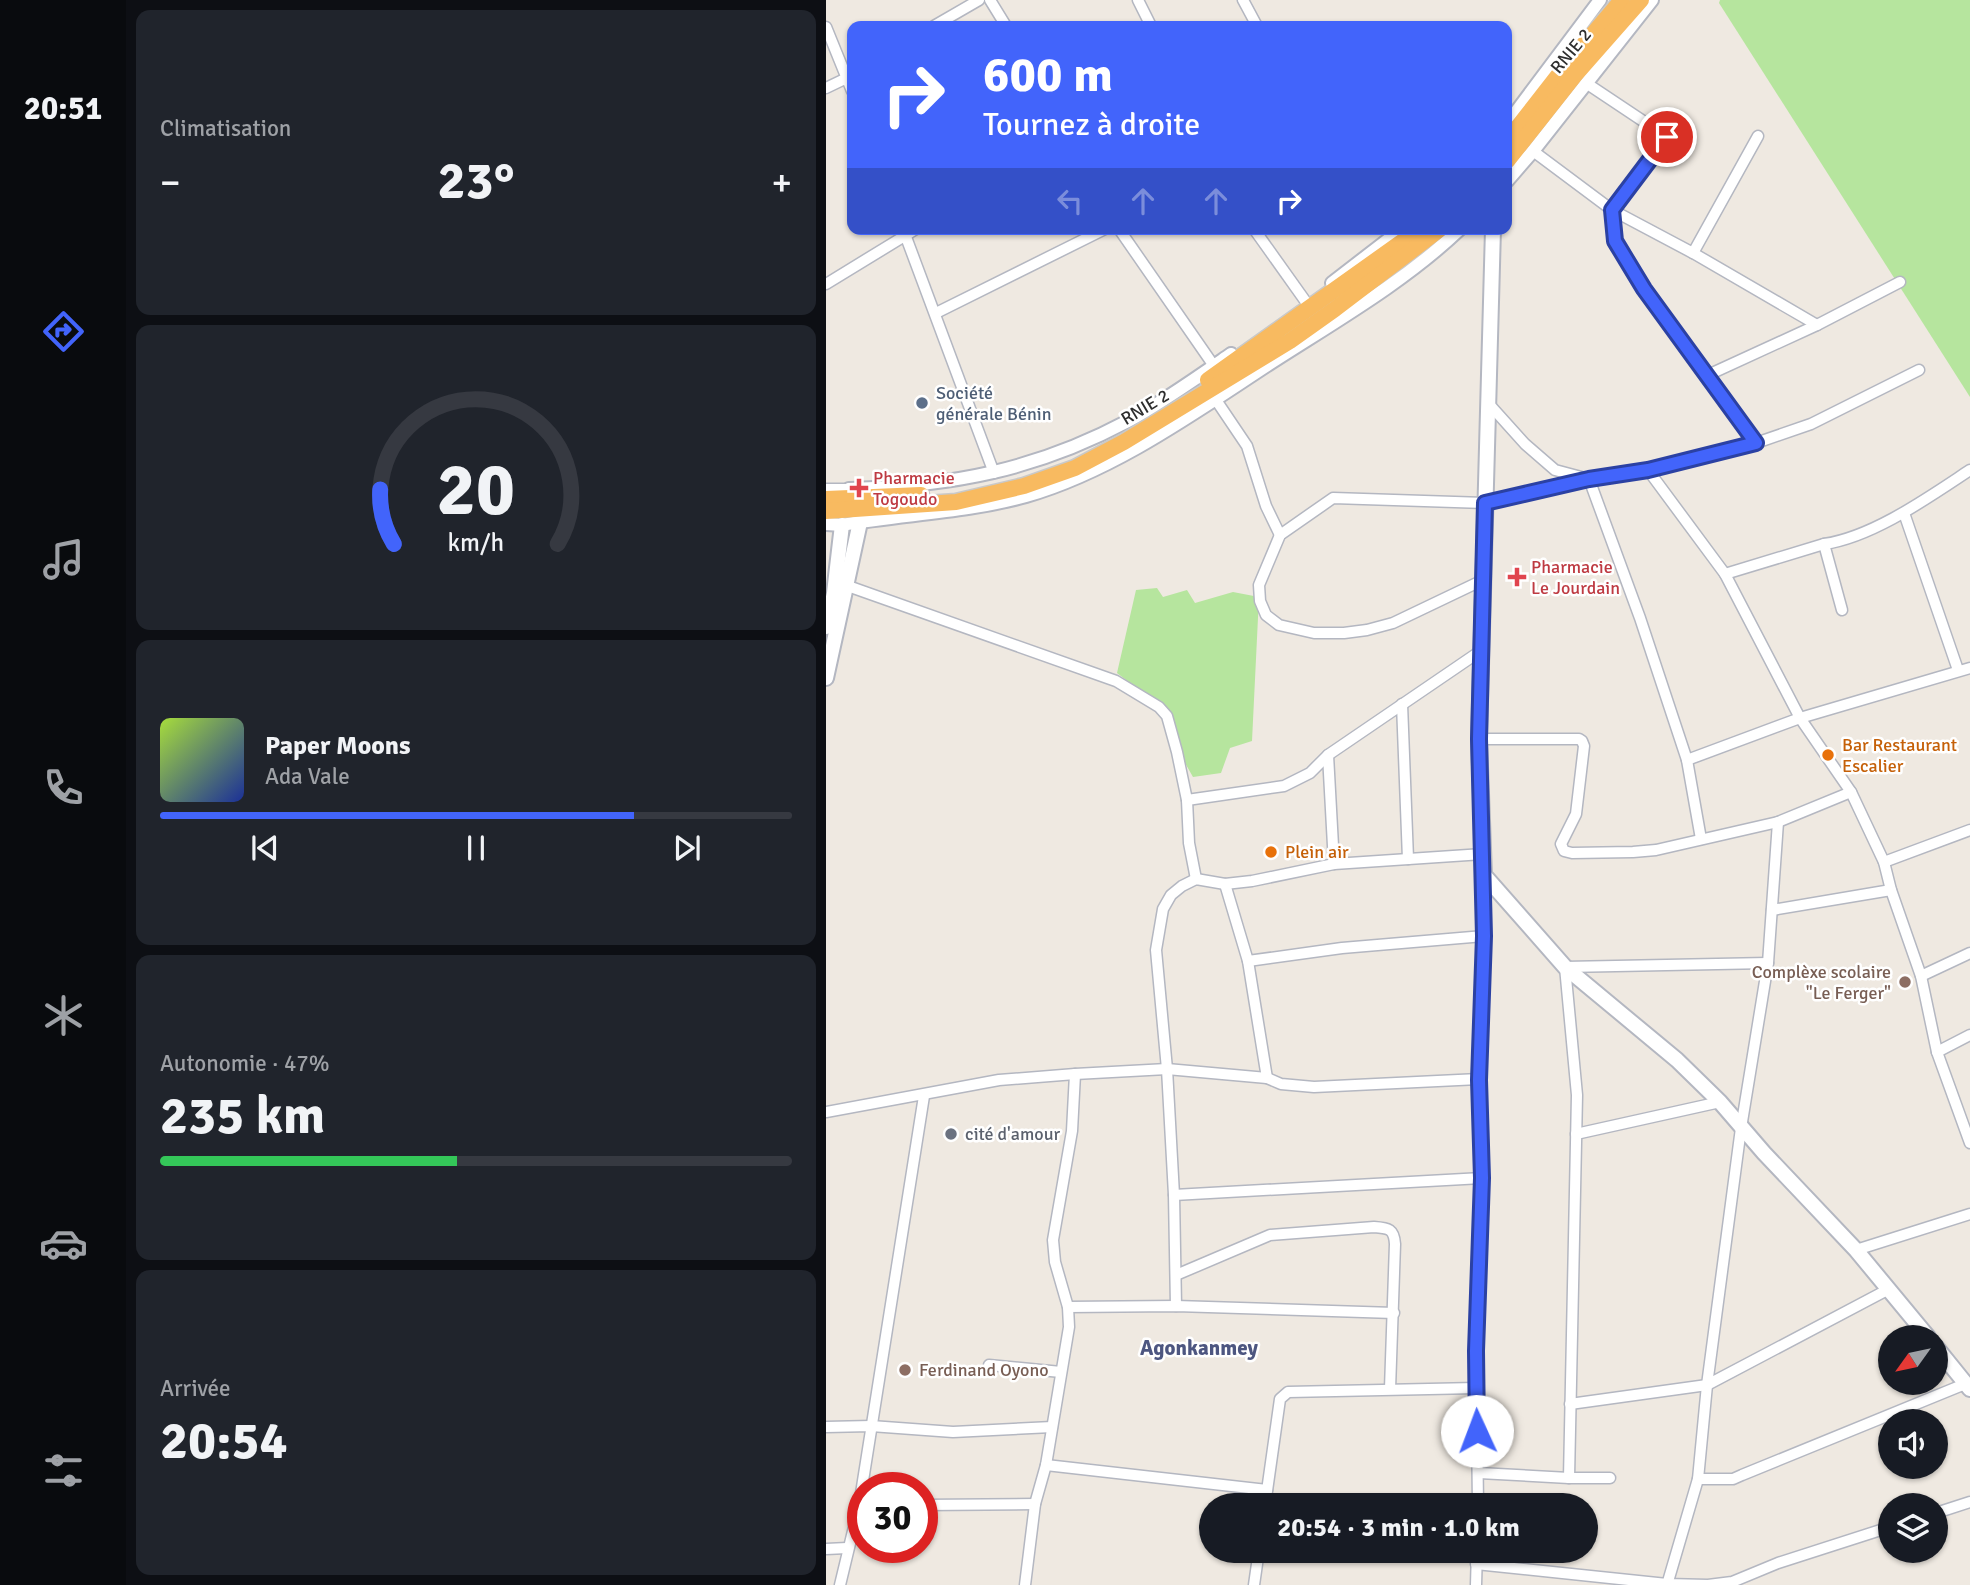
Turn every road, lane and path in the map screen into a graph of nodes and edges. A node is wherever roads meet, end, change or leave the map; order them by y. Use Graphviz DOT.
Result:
graph roads {
  1 [pos="979,0"];
  2 [pos="990,0"];
  3 [pos="1138,0"];
  4 [pos="1243,0"];
  5 [pos="1600,0"];
  6 [pos="1622,0"];
  7 [pos="1640,0"];
  8 [pos="1652,0"];
  9 [pos="943,21"];
  10 [pos="1003,21"];
  11 [pos="1148,21"];
  12 [pos="1254,21"];
  13 [pos="826,27"];
  14 [pos="847,71"];
  15 [pos="847,78"];
  16 [pos="1586,83"];
  17 [pos="826,88"];
  18 [pos="1512,117"];
  19 [pos="1512,135"];
  20 [pos="1758,136"];
  21 [pos="1533,151"];
  22 [pos="1512,155"];
  23 [pos="1512,175"];
  24 [pos="1612,210"];
  25 [pos="900,235"];
  26 [pos="905,235"];
  27 [pos="1093,235"];
  28 [pos="1123,235"];
  29 [pos="1258,235"];
  30 [pos="1394,235"];
  31 [pos="1412,235"];
  32 [pos="1432,235"];
  33 [pos="1454,235"];
  34 [pos="1493,235"];
  35 [pos="1693,253"];
  36 [pos="1900,282"];
  37 [pos="826,284"];
  38 [pos="1306,302"];
  39 [pos="936,313"];
  40 [pos="1817,325"];
  41 [pos="1214,366"];
  42 [pos="1919,370"];
  43 [pos="1708,374"];
  44 [pos="1216,400"];
  45 [pos="1489,404"];
  46 [pos="1756,443"];
  47 [pos="1648,470"];
  48 [pos="1970,470"];
  49 [pos="994,473"];
  50 [pos="1589,479"];
  51 [pos="1485,503"];
  52 [pos="841,504"];
  53 [pos="1904,513"];
  54 [pos="826,524"];
  55 [pos="1280,535"];
  56 [pos="1824,544"];
  57 [pos="1725,574"];
  58 [pos="1483,580"];
  59 [pos="845,585"];
  60 [pos="1842,610"];
  61 [pos="826,627"];
  62 [pos="1482,650"];
  63 [pos="1970,668"];
  64 [pos="1958,670"];
  65 [pos="826,678"];
  66 [pos="1402,704"];
  67 [pos="1800,718"];
  68 [pos="1479,739"];
  69 [pos="1328,755"];
  70 [pos="1687,760"];
  71 [pos="1851,792"];
  72 [pos="1187,800"];
  73 [pos="1778,822"];
  74 [pos="1970,830"];
  75 [pos="1701,839"];
  76 [pos="1483,853"];
  77 [pos="1408,859"];
  78 [pos="1884,862"];
  79 [pos="1334,864"];
  80 [pos="1484,875"];
  81 [pos="1196,879"];
  82 [pos="1225,884"];
  83 [pos="1891,890"];
  84 [pos="1772,911"];
  85 [pos="1484,936"];
  86 [pos="1970,953"];
  87 [pos="1248,961"];
  88 [pos="1768,963"];
  89 [pos="1565,967"];
  90 [pos="1921,976"];
  91 [pos="1970,1035"];
  92 [pos="1937,1052"];
  93 [pos="1167,1069"];
  94 [pos="1075,1074"];
  95 [pos="1267,1078"];
  96 [pos="1479,1080"];
  97 [pos="924,1096"];
  98 [pos="1720,1102"];
  99 [pos="826,1112"];
  100 [pos="1741,1128"];
  101 [pos="1576,1134"];
  102 [pos="1970,1143"];
  103 [pos="1482,1178"];
  104 [pos="1174,1195"];
  105 [pos="1970,1214"];
  106 [pos="1856,1250"];
  107 [pos="1176,1275"];
  108 [pos="1889,1289"];
  109 [pos="1176,1306"];
  110 [pos="1068,1307"];
  111 [pos="1394,1313"];
  112 [pos="1918,1325"];
  113 [pos="1948,1362"];
  114 [pos="989,1365"];
  115 [pos="1061,1372"];
  116 [pos="1707,1385"];
  117 [pos="1967,1387"];
  118 [pos="1476,1388"];
  119 [pos="1390,1390"];
  120 [pos="1570,1404"];
  121 [pos="871,1426"];
  122 [pos="826,1427"];
  123 [pos="1052,1427"];
  124 [pos="1046,1465"];
  125 [pos="865,1472"];
  126 [pos="1479,1473"];
  127 [pos="1569,1478"];
  128 [pos="1610,1478"];
  129 [pos="1698,1479"];
  130 [pos="1268,1490"];
  131 [pos="1267,1493"];
  132 [pos="1478,1493"];
  133 [pos="1970,1502"];
  134 [pos="1035,1504"];
  135 [pos="938,1505"];
  136 [pos="1948,1509"];
  137 [pos="1878,1531"];
  138 [pos="847,1548"];
  139 [pos="826,1549"];
  140 [pos="1258,1563"];
  141 [pos="1476,1564"];
  142 [pos="1733,1583"];
  143 [pos="840,1585"];
  144 [pos="1025,1585"];
  145 [pos="1255,1585"];
  146 [pos="1476,1585"];
  147 [pos="1667,1585"];
  1 -- 9 [label="street"];
  2 -- 10 [label="street"];
  3 -- 11 [label="street"];
  4 -- 12 [label="street"];
  5 -- 18 [label="street"];
  6 -- 19 [label="highway, RNIE 2 / RNIE 2"];
  7 -- 22 [label="highway, RNIE 2 / RNIE 2"];
  8 -- 16 [label="street"];
  13 -- 14 [label="street"];
  15 -- 17 [label="street"];
  16 -- 21 [label="street"];
  16 -- 24 [label="street"];
  20 -- 35 [label="street"];
  21 -- 23 [label="street"];
  21 -- 24 [label="street"];
  24 -- 35 [label="street"];
  24 -- 43 [label="street"];
  25 -- 37 [label="street"];
  26 -- 39 [label="street"];
  27 -- 39 [label="street"];
  28 -- 41 [label="street"];
  29 -- 38 [label="street"];
  30 -- 38 [label="street"];
  31 -- 52 [label="highway, RNIE 2 / RNIE 2"];
  32 -- 52 [label="highway, RNIE 2 / RNIE 2"];
  33 -- 44 [label="street"];
  34 -- 45 [label="main road"];
  35 -- 40 [label="street"];
  36 -- 40 [label="street"];
  38 -- 41 [label="street"];
  39 -- 49 [label="street"];
  40 -- 43 [label="street"];
  41 -- 49 [label="street"];
  42 -- 46 [label="street"];
  43 -- 46 [label="street"];
  44 -- 52 [label="street"];
  44 -- 55 [label="street"];
  45 -- 50 [label="street"];
  45 -- 51 [label="main road"];
  46 -- 47 [label="street"];
  47 -- 50 [label="street"];
  47 -- 57 [label="street"];
  48 -- 53 [label="street"];
  49 -- 52 [label="street"];
  50 -- 51 [label="street"];
  50 -- 70 [label="street"];
  51 -- 55 [label="street"];
  51 -- 58 [label="main road"];
  52 -- 54 [label="street"];
  52 -- 59 [label="main road"];
  52 -- 61 [label="main road"];
  53 -- 56 [label="street"];
  53 -- 64 [label="street"];
  55 -- 58 [label="street"];
  56 -- 57 [label="street"];
  56 -- 60 [label="street"];
  57 -- 67 [label="street"];
  58 -- 62 [label="main road"];
  59 -- 65 [label="main road"];
  59 -- 72 [label="street"];
  62 -- 66 [label="street"];
  62 -- 68 [label="main road"];
  63 -- 64 [label="street"];
  64 -- 67 [label="street"];
  66 -- 69 [label="street"];
  66 -- 77 [label="street"];
  67 -- 70 [label="street"];
  67 -- 71 [label="street"];
  68 -- 75 [label="street"];
  68 -- 76 [label="main road"];
  69 -- 72 [label="street"];
  69 -- 79 [label="street"];
  70 -- 75 [label="street"];
  71 -- 73 [label="street"];
  71 -- 78 [label="street"];
  72 -- 81 [label="street"];
  73 -- 75 [label="street"];
  73 -- 84 [label="street"];
  74 -- 78 [label="street"];
  76 -- 77 [label="street"];
  76 -- 80 [label="main road"];
  77 -- 79 [label="street"];
  78 -- 83 [label="street"];
  79 -- 82 [label="street"];
  80 -- 85 [label="street"];
  80 -- 89 [label="main road"];
  81 -- 82 [label="street"];
  81 -- 93 [label="street"];
  82 -- 87 [label="street"];
  83 -- 84 [label="street"];
  83 -- 90 [label="street"];
  84 -- 88 [label="street"];
  85 -- 87 [label="street"];
  85 -- 96 [label="street"];
  86 -- 90 [label="street"];
  87 -- 95 [label="street"];
  88 -- 89 [label="street"];
  88 -- 100 [label="street"];
  89 -- 98 [label="main road"];
  89 -- 101 [label="street"];
  90 -- 92 [label="street"];
  91 -- 92 [label="street"];
  92 -- 102 [label="street"];
  93 -- 94 [label="street"];
  93 -- 95 [label="street"];
  93 -- 104 [label="street"];
  94 -- 97 [label="street"];
  94 -- 110 [label="street"];
  95 -- 96 [label="street"];
  96 -- 103 [label="street"];
  97 -- 99 [label="street"];
  97 -- 121 [label="street"];
  98 -- 100 [label="main road"];
  98 -- 101 [label="street"];
  100 -- 106 [label="main road"];
  100 -- 116 [label="street"];
  101 -- 120 [label="street"];
  103 -- 104 [label="street"];
  103 -- 118 [label="street"];
  104 -- 107 [label="street"];
  105 -- 106 [label="street"];
  106 -- 108 [label="main road"];
  107 -- 109 [label="street"];
  107 -- 111 [label="street"];
  108 -- 112 [label="main road"];
  108 -- 116 [label="street"];
  109 -- 110 [label="street"];
  109 -- 111 [label="street"];
  110 -- 115 [label="street"];
  111 -- 119 [label="street"];
  113 -- 117 [label="main road"];
  114 -- 115 [label="street"];
  115 -- 123 [label="street"];
  116 -- 120 [label="street"];
  116 -- 129 [label="street"];
  117 -- 129 [label="street"];
  118 -- 119 [label="street"];
  118 -- 126 [label="street"];
  119 -- 130 [label="street"];
  120 -- 127 [label="street"];
  121 -- 122 [label="street"];
  121 -- 123 [label="street"];
  121 -- 125 [label="street"];
  123 -- 124 [label="street"];
  124 -- 130 [label="street"];
  124 -- 134 [label="street"];
  126 -- 127 [label="street"];
  126 -- 132 [label="street"];
  127 -- 128 [label="street"];
  129 -- 147 [label="street"];
  130 -- 131 [label="street"];
  133 -- 136 [label="street"];
  134 -- 135 [label="street"];
  134 -- 144 [label="street"];
  137 -- 142 [label="street"];
  138 -- 139 [label="street"];
  138 -- 143 [label="street"];
  140 -- 145 [label="street"];
  141 -- 146 [label="street"];
  141 -- 147 [label="street"];
  142 -- 147 [label="street"];
}
